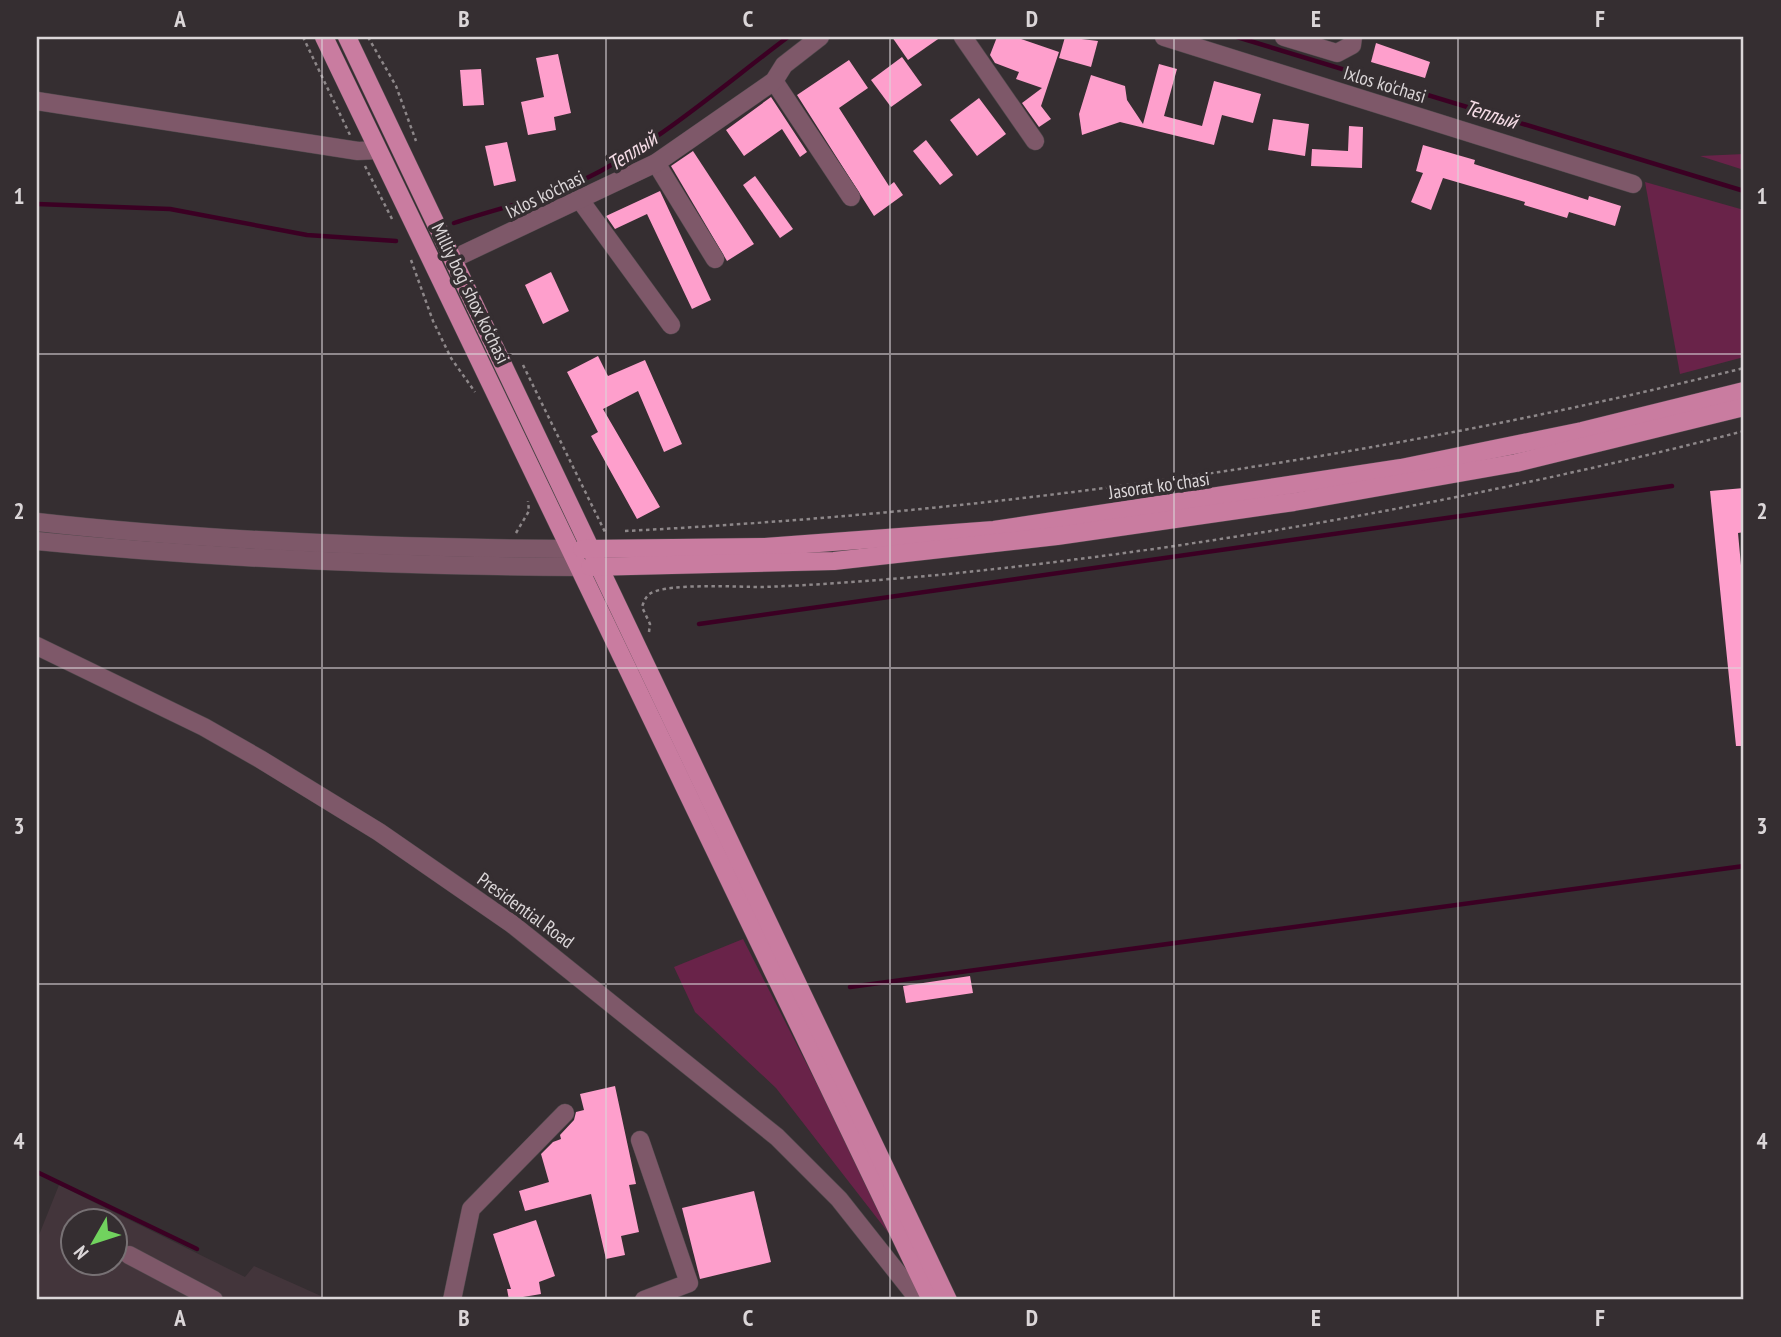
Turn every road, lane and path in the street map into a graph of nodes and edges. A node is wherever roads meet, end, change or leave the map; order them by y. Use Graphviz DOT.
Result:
graph roads {
  1 [pos="303,37"];
  2 [pos="324,37"];
  3 [pos="347,37"];
  4 [pos="368,37"];
  5 [pos="820,37"];
  6 [pos="963,37"];
  7 [pos="1164,37"];
  8 [pos="1284,37"];
  9 [pos="1353,37"];
  10 [pos="774,80"];
  11 [pos="37,101"];
  12 [pos="1035,141"];
  13 [pos="418,146"];
  14 [pos="378,150"];
  15 [pos="358,151"];
  16 [pos="656,163"];
  17 [pos="1633,184"];
  18 [pos="851,197"];
  19 [pos="580,200"];
  20 [pos="395,225"];
  21 [pos="407,250"];
  22 [pos="453,259"];
  23 [pos="715,259"];
  24 [pos="671,325"];
  25 [pos="521,362"];
  26 [pos="1744,368"];
  27 [pos="1744,391"];
  28 [pos="479,401"];
  29 [pos="1744,407"];
  30 [pos="1744,431"];
  31 [pos="527,495"];
  32 [pos="37,522"];
  33 [pos="514,538"];
  34 [pos="37,541"];
  35 [pos="571,549"];
  36 [pos="592,550"];
  37 [pos="580,567"];
  38 [pos="601,567"];
  39 [pos="648,634"];
  40 [pos="37,646"];
  41 [pos="565,1113"];
  42 [pos="640,1140"];
  43 [pos="130,1255"];
  44 [pos="921,1292"];
  45 [pos="214,1300"];
  46 [pos="452,1300"];
  47 [pos="644,1300"];
  48 [pos="931,1300"];
  49 [pos="948,1300"];
  1 -- 15 [label="path"];
  2 -- 14 [label="main road, Milliy bog‘ shox ko‘chasi"];
  3 -- 22 [label="main road, Milliy bog‘ shox ko‘chasi"];
  4 -- 13 [label="path"];
  5 -- 10 [label="street, Ixlos ko'chasi"];
  6 -- 12 [label="street"];
  7 -- 17 [label="street, Ixlos ko'chasi"];
  8 -- 9 [label="street"];
  10 -- 16 [label="street, Ixlos ko'chasi"];
  10 -- 18 [label="street"];
  11 -- 15 [label="street"];
  14 -- 15 [label="street"];
  14 -- 35 [label="main road, Milliy bog‘ shox ko‘chasi"];
  15 -- 20 [label="path"];
  16 -- 19 [label="street, Ixlos ko'chasi"];
  16 -- 23 [label="street"];
  19 -- 22 [label="street, Ixlos ko'chasi"];
  19 -- 24 [label="street"];
  21 -- 28 [label="path"];
  22 -- 36 [label="main road, Milliy bog‘ shox ko‘chasi"];
  25 -- 26 [label="path"];
  27 -- 36 [label="main road, Jasorat koʻchasi"];
  29 -- 38 [label="main road, Jasorat koʻchasi"];
  30 -- 39 [label="path"];
  31 -- 33 [label="path"];
  32 -- 35 [label="street"];
  34 -- 37 [label="street"];
  35 -- 36 [label="main road, Jasorat koʻchasi"];
  35 -- 37 [label="main road, Milliy bog‘ shox ko‘chasi"];
  36 -- 38 [label="main road, Milliy bog‘ shox ko‘chasi"];
  37 -- 38 [label="main road, Jasorat koʻchasi"];
  37 -- 44 [label="main road, Milliy bog‘ shox ko‘chasi"];
  38 -- 49 [label="main road, Milliy bog‘ shox ko‘chasi"];
  40 -- 44 [label="street, Presidential Road"];
  41 -- 46 [label="street"];
  42 -- 47 [label="street"];
  43 -- 45 [label="street"];
  44 -- 48 [label="main road, Milliy bog‘ shox ko‘chasi"];
}
